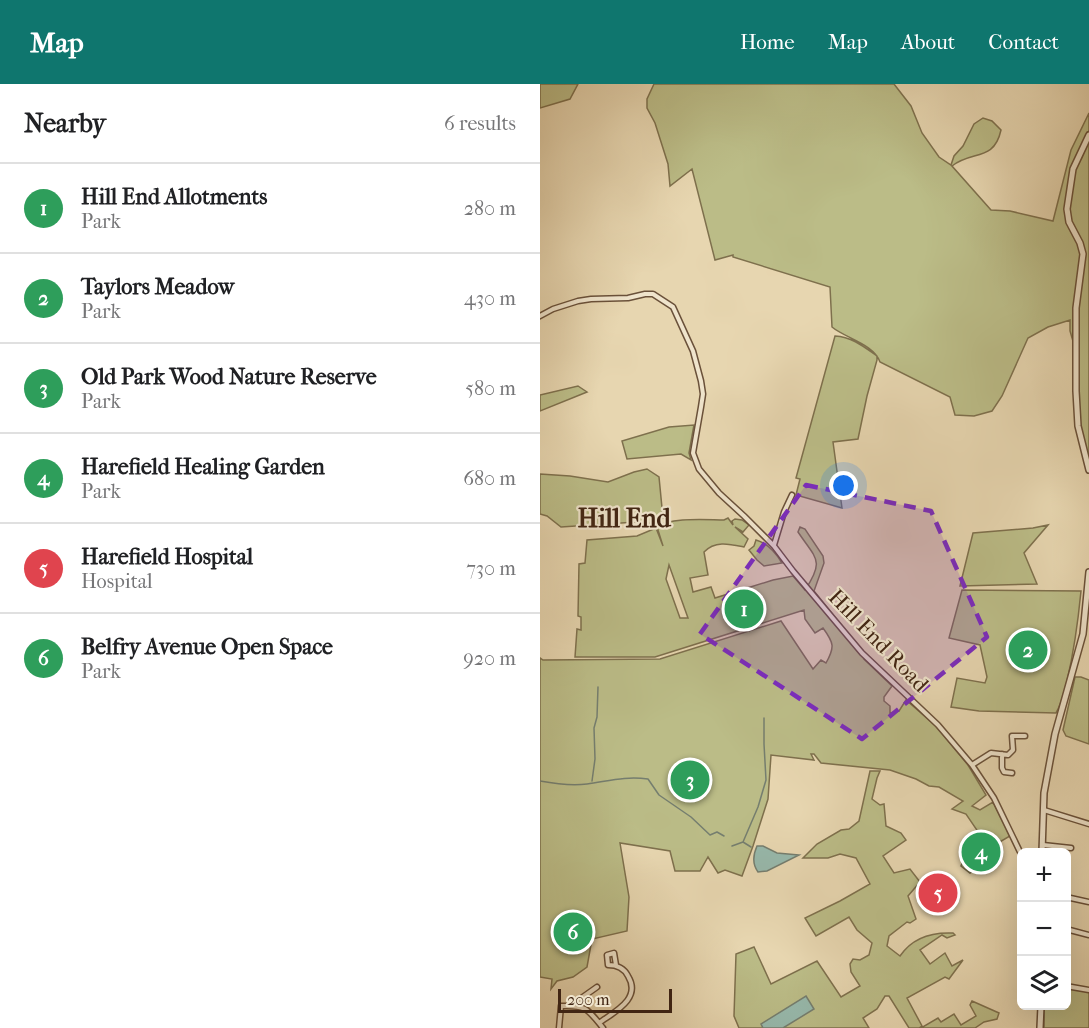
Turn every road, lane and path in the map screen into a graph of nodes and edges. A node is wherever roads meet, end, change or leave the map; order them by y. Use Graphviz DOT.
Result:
graph roads {
  1 [pos="1089,135"];
  2 [pos="540,316"];
  3 [pos="1089,470"];
  4 [pos="792,495"];
  5 [pos="774,546"];
  6 [pos="1089,572"];
  7 [pos="1024,736"];
  8 [pos="1002,754"];
  9 [pos="972,765"];
  10 [pos="1012,772"];
  11 [pos="1044,810"];
  12 [pos="1089,824"];
  13 [pos="1042,844"];
  14 [pos="1018,848"];
  15 [pos="1042,848"];
  16 [pos="1065,848"];
  17 [pos="1071,898"];
  18 [pos="1089,902"];
  19 [pos="1071,930"];
  20 [pos="1089,935"];
  21 [pos="616,965"];
  22 [pos="597,987"];
  23 [pos="1071,987"];
  24 [pos="1089,990"];
  25 [pos="579,1006"];
  26 [pos="1041,1010"];
  27 [pos="599,1023"];
  28 [pos="559,1028"];
  29 [pos="603,1028"];
  30 [pos="1040,1028"];
  1 -- 3 [label="street"];
  2 -- 5 [label="street, Hill End Road"];
  4 -- 5 [label="street"];
  5 -- 9 [label="street, Hill End Road"];
  6 -- 11 [label="street"];
  7 -- 8 [label="street"];
  8 -- 9 [label="street"];
  8 -- 10 [label="street"];
  9 -- 14 [label="street, Hill End Road"];
  11 -- 12 [label="street"];
  11 -- 13 [label="street"];
  13 -- 15 [label="street"];
  13 -- 16 [label="street"];
  17 -- 18 [label="street"];
  19 -- 20 [label="street"];
  21 -- 27 [label="street"];
  22 -- 25 [label="street"];
  23 -- 24 [label="street"];
  25 -- 27 [label="street"];
  25 -- 28 [label="street"];
  26 -- 30 [label="street"];
  27 -- 29 [label="street"];
}
